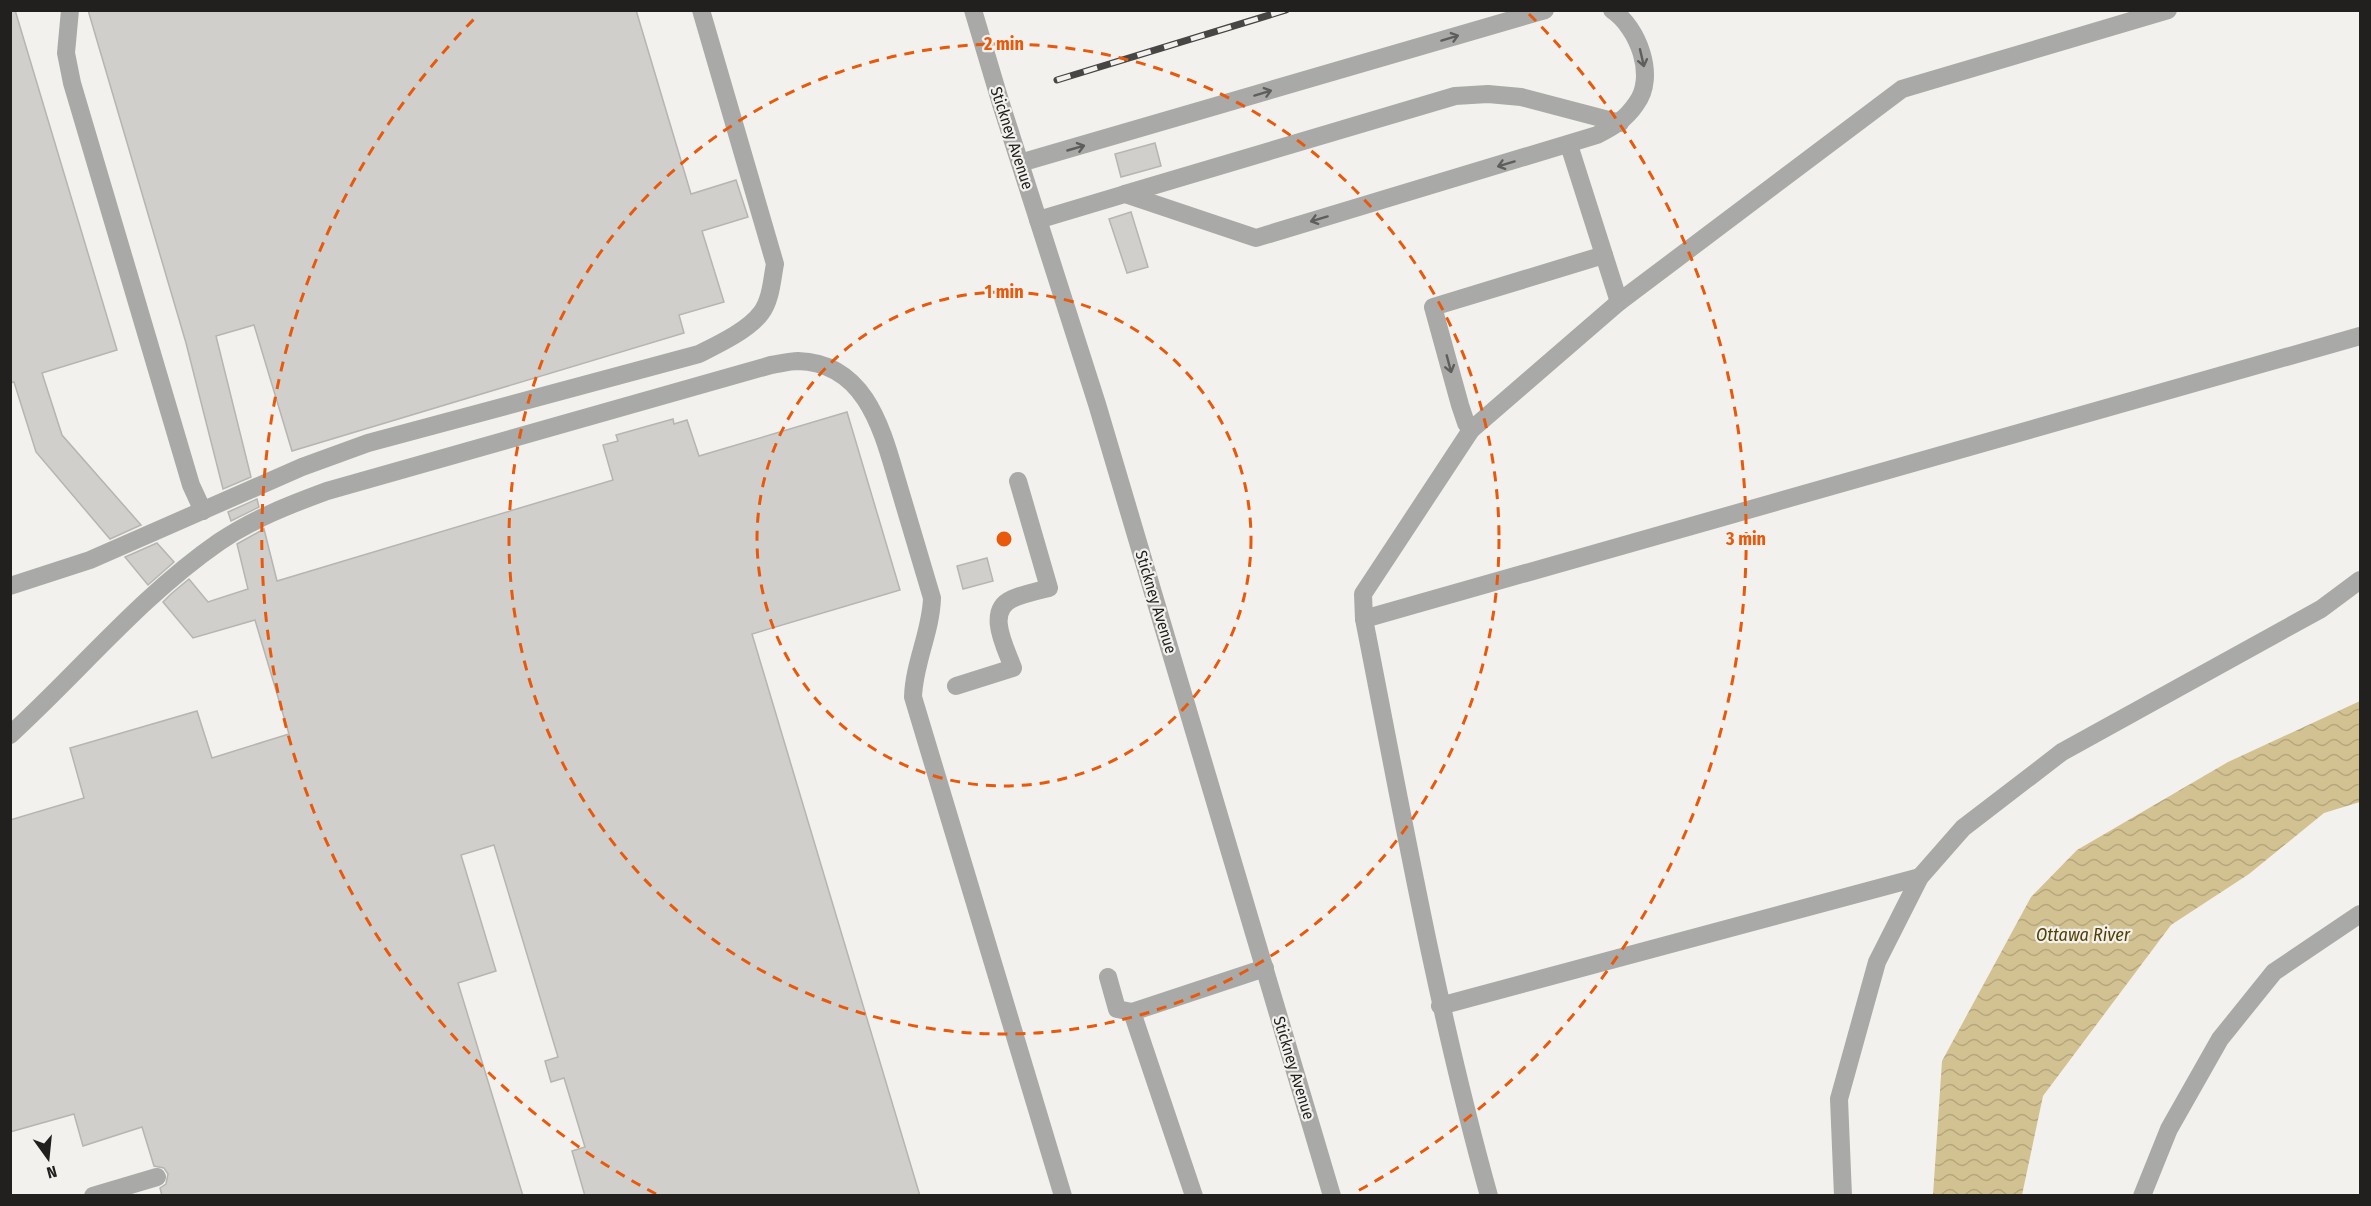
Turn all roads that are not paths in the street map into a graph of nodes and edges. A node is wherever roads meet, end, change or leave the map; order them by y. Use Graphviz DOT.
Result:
graph roads {
  1 [pos="70,10"];
  2 [pos="701,10"];
  3 [pos="1545,10"];
  4 [pos="1612,10"];
  5 [pos="2168,10"];
  6 [pos="977,12"];
  7 [pos="1620,123"];
  8 [pos="1569,145"];
  9 [pos="1020,163"];
  10 [pos="1125,194"];
  11 [pos="1038,220"];
  12 [pos="1604,255"];
  13 [pos="1618,302"];
  14 [pos="2361,336"];
  15 [pos="1471,430"];
  16 [pos="1018,482"];
  17 [pos="203,511"];
  18 [pos="2361,580"];
  19 [pos="10,586"];
  20 [pos="1364,619"];
  21 [pos="956,686"];
  22 [pos="10,735"];
  23 [pos="1920,877"];
  24 [pos="2361,914"];
  25 [pos="1265,968"];
  26 [pos="1108,977"];
  27 [pos="1440,1006"];
  28 [pos="1132,1012"];
  29 [pos="157,1177"];
  30 [pos="93,1196"];
  31 [pos="1063,1196"];
  32 [pos="1194,1196"];
  33 [pos="1332,1196"];
  34 [pos="1489,1196"];
  35 [pos="1843,1196"];
  36 [pos="2142,1196"];
  1 -- 17 [label="street"];
  2 -- 17 [label="street"];
  9 -- 3 [label="street, one-way"];
  4 -- 7 [label="street, one-way"];
  5 -- 13 [label="street"];
  6 -- 9 [label="street, Stickney Avenue"];
  7 -- 8 [label="street"];
  7 -- 10 [label="street"];
  8 -- 10 [label="street, one-way"];
  8 -- 12 [label="street"];
  9 -- 11 [label="street, Stickney Avenue"];
  10 -- 11 [label="street"];
  11 -- 25 [label="street, Stickney Avenue"];
  12 -- 13 [label="street"];
  12 -- 15 [label="street, one-way"];
  13 -- 15 [label="street"];
  14 -- 20 [label="street"];
  15 -- 20 [label="street"];
  16 -- 21 [label="street"];
  17 -- 19 [label="street"];
  18 -- 23 [label="street"];
  20 -- 27 [label="street"];
  22 -- 31 [label="street"];
  23 -- 27 [label="street"];
  23 -- 35 [label="street"];
  24 -- 36 [label="street"];
  25 -- 28 [label="street"];
  25 -- 33 [label="street, Stickney Avenue"];
  26 -- 28 [label="street"];
  27 -- 34 [label="street"];
  28 -- 32 [label="street"];
  29 -- 30 [label="street"];
}
